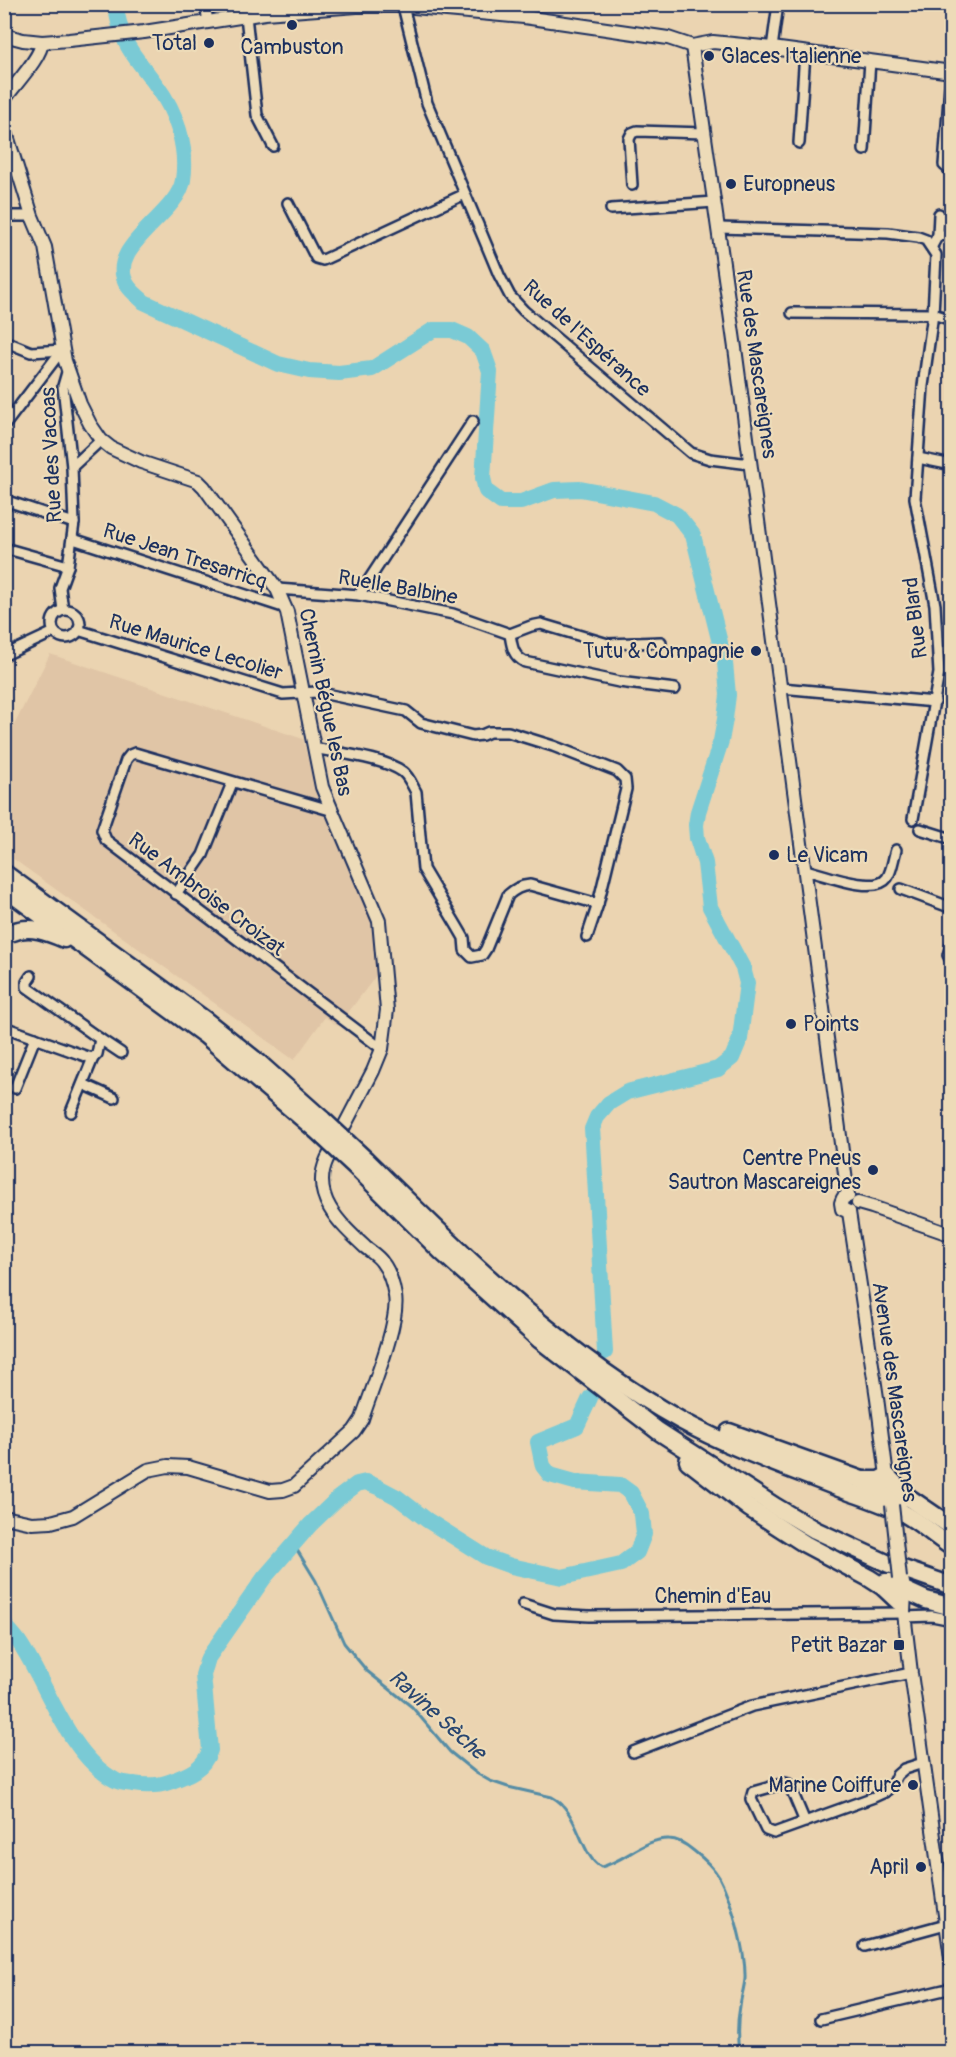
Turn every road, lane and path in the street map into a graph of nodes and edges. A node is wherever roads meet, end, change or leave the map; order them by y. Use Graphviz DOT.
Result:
graph roads {
  1 [pos="205,4"];
  2 [pos="778,4"];
  3 [pos="383,5"];
  4 [pos="328,6"];
  5 [pos="403,6"];
  6 [pos="525,11"];
  7 [pos="246,16"];
  8 [pos="208,22"];
  9 [pos="4,35"];
  10 [pos="42,42"];
  11 [pos="692,46"];
  12 [pos="772,48"];
  13 [pos="805,52"];
  14 [pos="870,61"];
  15 [pos="951,72"];
  16 [pos="4,100"];
  17 [pos="4,126"];
  18 [pos="705,134"];
  19 [pos="799,143"];
  20 [pos="273,146"];
  21 [pos="864,150"];
  22 [pos="951,172"];
  23 [pos="632,185"];
  24 [pos="465,194"];
  25 [pos="715,202"];
  26 [pos="288,203"];
  27 [pos="611,209"];
  28 [pos="939,214"];
  29 [pos="4,216"];
  30 [pos="32,216"];
  31 [pos="719,228"];
  32 [pos="938,235"];
  33 [pos="951,236"];
  34 [pos="932,246"];
  35 [pos="792,313"];
  36 [pos="933,314"];
  37 [pos="951,320"];
  38 [pos="4,341"];
  39 [pos="62,350"];
  40 [pos="68,369"];
  41 [pos="473,421"];
  42 [pos="4,426"];
  43 [pos="101,440"];
  44 [pos="918,458"];
  45 [pos="750,464"];
  46 [pos="951,465"];
  47 [pos="72,467"];
  48 [pos="4,500"];
  49 [pos="74,523"];
  50 [pos="73,539"];
  51 [pos="4,548"];
  52 [pos="68,566"];
  53 [pos="277,589"];
  54 [pos="359,595"];
  55 [pos="286,608"];
  56 [pos="63,610"];
  57 [pos="78,630"];
  58 [pos="54,632"];
  59 [pos="510,634"];
  60 [pos="661,642"];
  61 [pos="5,655"];
  62 [pos="781,688"];
  63 [pos="675,689"];
  64 [pos="303,692"];
  65 [pos="935,702"];
  66 [pos="314,748"];
  67 [pos="231,783"];
  68 [pos="330,810"];
  69 [pos="913,819"];
  70 [pos="920,829"];
  71 [pos="951,839"];
  72 [pos="896,850"];
  73 [pos="805,870"];
  74 [pos="4,873"];
  75 [pos="4,888"];
  76 [pos="901,889"];
  77 [pos="176,894"];
  78 [pos="598,904"];
  79 [pos="951,908"];
  80 [pos="13,932"];
  81 [pos="587,937"];
  82 [pos="951,942"];
  83 [pos="88,950"];
  84 [pos="951,962"];
  85 [pos="31,976"];
  86 [pos="4,1027"];
  87 [pos="35,1038"];
  88 [pos="100,1039"];
  89 [pos="382,1049"];
  90 [pos="121,1053"];
  91 [pos="93,1058"];
  92 [pos="82,1084"];
  93 [pos="15,1088"];
  94 [pos="114,1098"];
  95 [pos="71,1112"];
  96 [pos="320,1125"];
  97 [pos="362,1164"];
  98 [pos="852,1204"];
  99 [pos="951,1235"];
  100 [pos="567,1345"];
  101 [pos="658,1431"];
  102 [pos="887,1476"];
  103 [pos="862,1480"];
  104 [pos="897,1500"];
  105 [pos="4,1517"];
  106 [pos="951,1527"];
  107 [pos="951,1546"];
  108 [pos="951,1586"];
  109 [pos="903,1602"];
  110 [pos="523,1604"];
  111 [pos="951,1607"];
  112 [pos="951,1620"];
  113 [pos="911,1673"];
  114 [pos="633,1752"];
  115 [pos="923,1763"];
  116 [pos="805,1822"];
  117 [pos="946,1924"];
  118 [pos="865,1946"];
  119 [pos="951,1965"];
  120 [pos="951,1988"];
  121 [pos="821,2019"];
  1 -- 8 [label="street"];
  2 -- 12 [label="street"];
  3 -- 4 [label="street"];
  3 -- 5 [label="street"];
  4 -- 7 [label="street"];
  5 -- 6 [label="street"];
  5 -- 24 [label="street, Rue de l'Espérance"];
  6 -- 11 [label="street"];
  7 -- 8 [label="street"];
  7 -- 20 [label="street"];
  8 -- 10 [label="street"];
  9 -- 10 [label="street"];
  10 -- 16 [label="street"];
  11 -- 12 [label="street"];
  11 -- 18 [label="street, Rue des Mascareignes"];
  12 -- 13 [label="street"];
  13 -- 14 [label="street"];
  13 -- 19 [label="street"];
  14 -- 15 [label="street"];
  14 -- 21 [label="street"];
  15 -- 22 [label="street"];
  17 -- 30 [label="street, Chemin Bégue les Bas"];
  18 -- 23 [label="street"];
  18 -- 25 [label="street, Rue des Mascareignes"];
  24 -- 26 [label="street"];
  24 -- 45 [label="street, Rue de l'Espérance"];
  25 -- 27 [label="street"];
  25 -- 31 [label="street, Rue des Mascareignes"];
  28 -- 32 [label="street"];
  29 -- 30 [label="street"];
  30 -- 39 [label="street, Chemin Bégue les Bas"];
  31 -- 34 [label="street"];
  31 -- 45 [label="street, Rue des Mascareignes"];
  32 -- 33 [label="street"];
  32 -- 34 [label="street"];
  34 -- 36 [label="street, Rue Blard"];
  35 -- 36 [label="street"];
  36 -- 37 [label="street"];
  36 -- 44 [label="street, Rue Blard"];
  38 -- 39 [label="street"];
  39 -- 40 [label="street, Chemin Bégue les Bas"];
  39 -- 42 [label="street"];
  40 -- 43 [label="street, Chemin Bégue les Bas"];
  40 -- 47 [label="street, Rue des Vacoas"];
  41 -- 54 [label="street"];
  43 -- 47 [label="street"];
  43 -- 53 [label="street, Chemin Bégue les Bas"];
  44 -- 46 [label="street"];
  44 -- 65 [label="street, Rue Blard"];
  45 -- 62 [label="street, Rue des Mascareignes"];
  47 -- 49 [label="street, Rue des Vacoas"];
  48 -- 49 [label="street"];
  49 -- 50 [label="street, Rue des Vacoas"];
  50 -- 52 [label="street, Rue des Vacoas"];
  50 -- 55 [label="street, Rue Jean Tresarricq"];
  51 -- 52 [label="street"];
  52 -- 56 [label="street, Rue des Vacoas"];
  53 -- 54 [label="street, Ruelle Balbine"];
  53 -- 55 [label="street, Chemin Bégue les Bas"];
  54 -- 59 [label="street, Ruelle Balbine"];
  55 -- 64 [label="street, Chemin Bégue les Bas"];
  56 -- 57 [label="street"];
  56 -- 58 [label="street"];
  57 -- 58 [label="street"];
  57 -- 64 [label="street, Rue Maurice Lecolier"];
  58 -- 61 [label="street"];
  59 -- 60 [label="street"];
  59 -- 63 [label="street"];
  62 -- 65 [label="street"];
  62 -- 73 [label="street, Avenue des Mascareignes"];
  64 -- 66 [label="street, Chemin Bégue les Bas"];
  64 -- 78 [label="street, Rue Maurice Lecolier"];
  65 -- 69 [label="street, Rue Blard"];
  66 -- 68 [label="street, Chemin Bégue les Bas"];
  66 -- 78 [label="street"];
  67 -- 68 [label="street, Rue Ambroise Croizat"];
  67 -- 77 [label="street"];
  67 -- 77 [label="street, Rue Ambroise Croizat"];
  68 -- 89 [label="street, Chemin Bégue les Bas"];
  70 -- 71 [label="street"];
  72 -- 73 [label="street"];
  73 -- 98 [label="street, Avenue des Mascareignes"];
  74 -- 96 [label="highway"];
  75 -- 83 [label="highway"];
  76 -- 79 [label="street"];
  77 -- 89 [label="street, Rue Ambroise Croizat"];
  78 -- 81 [label="street"];
  80 -- 83 [label="highway"];
  82 -- 84 [label="street"];
  83 -- 96 [label="highway"];
  85 -- 88 [label="street"];
  86 -- 87 [label="street"];
  87 -- 91 [label="street"];
  87 -- 93 [label="street"];
  88 -- 90 [label="street"];
  88 -- 91 [label="street"];
  89 -- 105 [label="street, Chemin Bégue les Bas"];
  91 -- 92 [label="street"];
  92 -- 94 [label="street"];
  92 -- 95 [label="street"];
  96 -- 97 [label="highway, bridge"];
  97 -- 100 [label="highway"];
  97 -- 101 [label="highway"];
  98 -- 99 [label="street"];
  98 -- 102 [label="street, Avenue des Mascareignes"];
  100 -- 103 [label="highway"];
  100 -- 107 [label="highway"];
  101 -- 108 [label="highway"];
  101 -- 109 [label="highway"];
  102 -- 103 [label="highway"];
  102 -- 104 [label="highway"];
  103 -- 104 [label="highway"];
  104 -- 106 [label="highway"];
  104 -- 109 [label="street, Avenue des Mascareignes, bridge"];
  109 -- 110 [label="street, Chemin d'Eau"];
  109 -- 111 [label="highway"];
  109 -- 112 [label="street, Chemin d'Eau"];
  109 -- 113 [label="street, Avenue des Mascareignes"];
  113 -- 114 [label="street"];
  113 -- 115 [label="street, Avenue des Mascareignes"];
  115 -- 116 [label="street"];
  115 -- 117 [label="street, Avenue des Mascareignes"];
  116 -- 116 [label="street"];
  117 -- 118 [label="street"];
  117 -- 119 [label="street, Avenue des Mascareignes"];
  120 -- 121 [label="street"];
}
